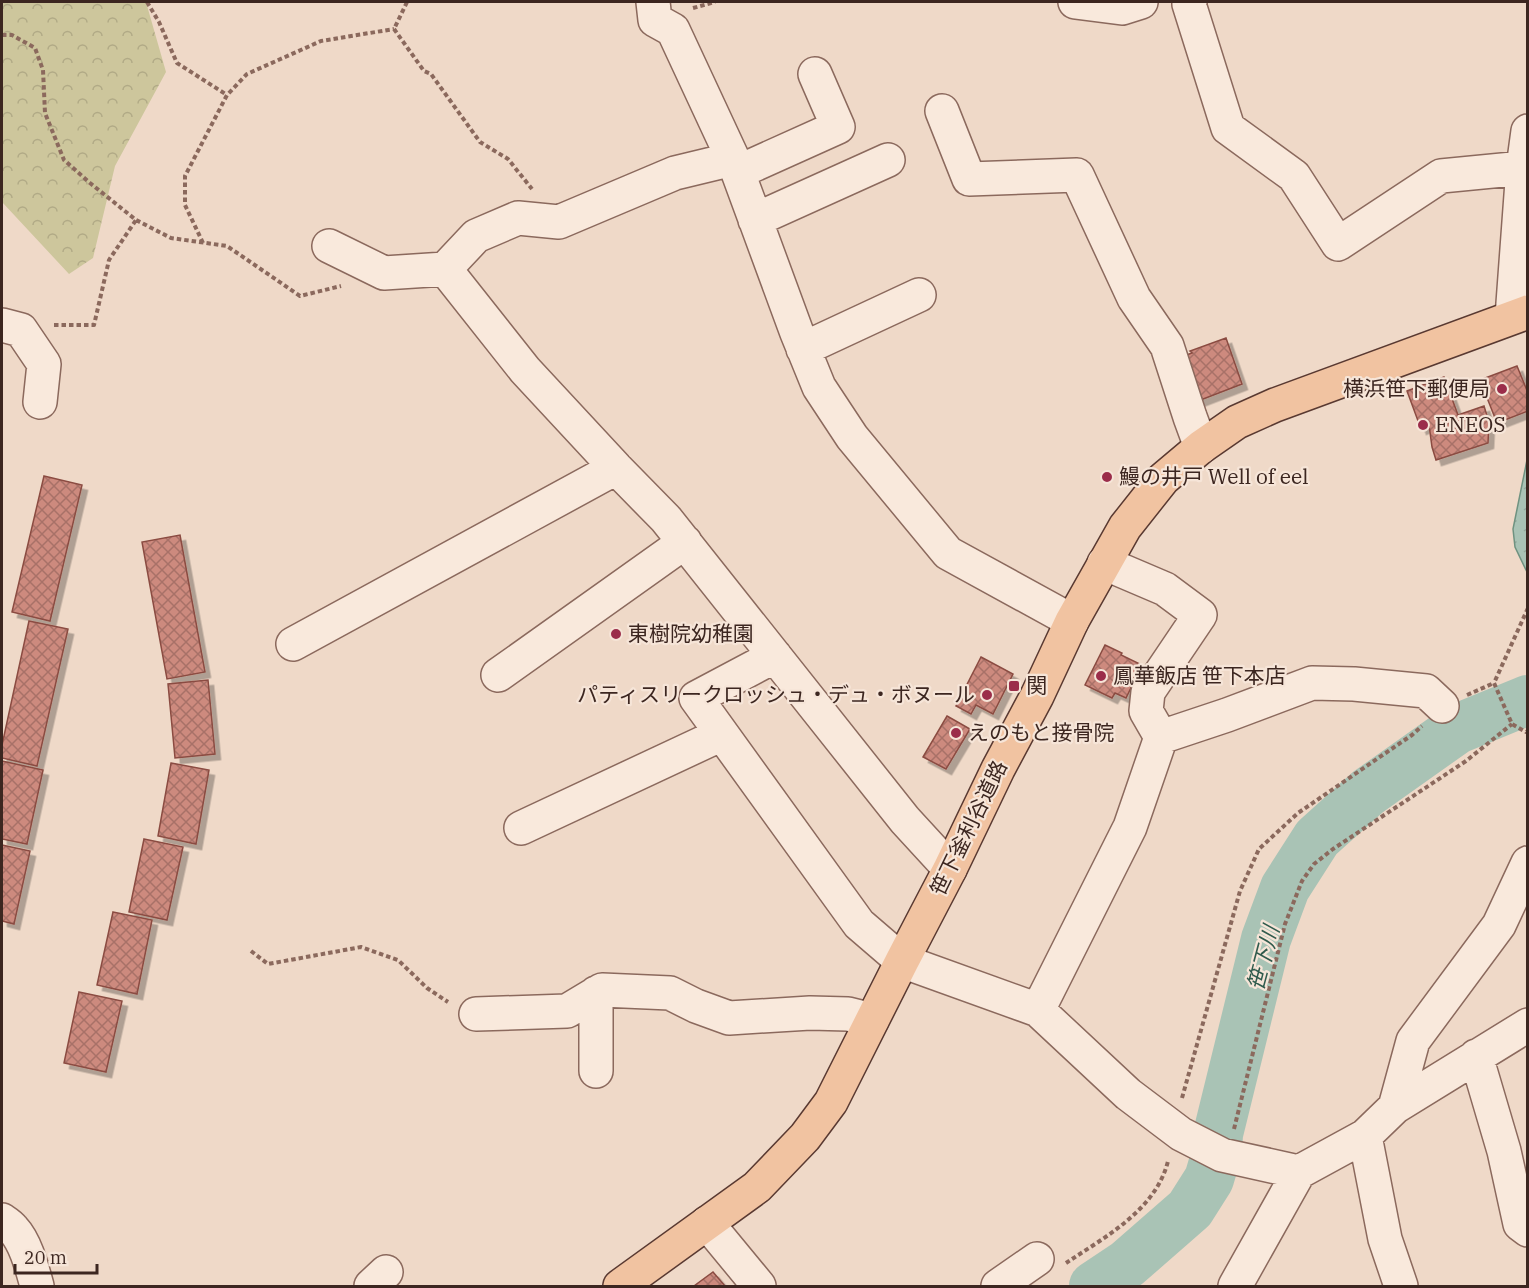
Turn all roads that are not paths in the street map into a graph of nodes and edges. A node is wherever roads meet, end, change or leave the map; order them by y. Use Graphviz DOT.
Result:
graph roads {
  1 [pos="653,2"];
  2 [pos="1075,2"];
  3 [pos="1141,2"];
  4 [pos="1185,2"];
  5 [pos="814,74"];
  6 [pos="942,111"];
  7 [pos="1527,131"];
  8 [pos="888,160"];
  9 [pos="735,166"];
  10 [pos="1523,168"];
  11 [pos="756,220"];
  12 [pos="330,246"];
  13 [pos="445,268"];
  14 [pos="919,295"];
  15 [pos="1520,315"];
  16 [pos="2,325"];
  17 [pos="803,349"];
  18 [pos="40,402"];
  19 [pos="1201,447"];
  20 [pos="616,468"];
  21 [pos="685,542"];
  22 [pos="1104,563"];
  23 [pos="1072,621"];
  24 [pos="293,644"];
  25 [pos="775,656"];
  26 [pos="498,675"];
  27 [pos="1442,706"];
  28 [pos="722,734"];
  29 [pos="1161,737"];
  30 [pos="521,828"];
  31 [pos="1527,863"];
  32 [pos="950,869"];
  33 [pos="902,961"];
  34 [pos="596,993"];
  35 [pos="1038,1010"];
  36 [pos="476,1014"];
  37 [pos="872,1020"];
  38 [pos="1527,1024"];
  39 [pos="1476,1056"];
  40 [pos="596,1071"];
  41 [pos="1395,1107"];
  42 [pos="1365,1136"];
  43 [pos="1299,1172"];
  44 [pos="2,1220"];
  45 [pos="707,1223"];
  46 [pos="1527,1230"];
  47 [pos="1037,1259"];
  48 [pos="37,1287"];
  49 [pos="620,1287"];
  50 [pos="759,1287"];
  51 [pos="998,1287"];
  52 [pos="1235,1287"];
  53 [pos="1401,1287"];
  1 -- 9 [label="street"];
  2 -- 3 [label="street"];
  4 -- 10 [label="street"];
  5 -- 9 [label="street"];
  6 -- 19 [label="street"];
  7 -- 10 [label="street"];
  8 -- 11 [label="street"];
  9 -- 11 [label="street"];
  9 -- 13 [label="street"];
  10 -- 15 [label="street"];
  11 -- 17 [label="street"];
  12 -- 13 [label="street"];
  13 -- 20 [label="street"];
  14 -- 17 [label="street"];
  15 -- 19 [label="main road, 笹下釜利谷道路"];
  16 -- 18 [label="street"];
  17 -- 23 [label="street"];
  19 -- 22 [label="main road, 笹下釜利谷道路"];
  20 -- 21 [label="street"];
  20 -- 24 [label="street"];
  21 -- 25 [label="street"];
  21 -- 26 [label="street"];
  22 -- 23 [label="main road, 笹下釜利谷道路"];
  22 -- 29 [label="street"];
  23 -- 32 [label="main road, 笹下釜利谷道路"];
  25 -- 28 [label="street"];
  25 -- 32 [label="street"];
  27 -- 29 [label="street"];
  28 -- 30 [label="street"];
  28 -- 33 [label="street"];
  29 -- 35 [label="street"];
  31 -- 41 [label="street"];
  32 -- 33 [label="main road, 笹下釜利谷道路"];
  33 -- 35 [label="street"];
  33 -- 37 [label="main road, 笹下釜利谷道路"];
  34 -- 36 [label="street"];
  34 -- 37 [label="street"];
  34 -- 40 [label="street"];
  35 -- 43 [label="street"];
  37 -- 45 [label="main road, 笹下釜利谷道路"];
  38 -- 39 [label="street"];
  39 -- 41 [label="street"];
  39 -- 46 [label="street"];
  41 -- 42 [label="street"];
  42 -- 43 [label="street"];
  42 -- 53 [label="street"];
  43 -- 52 [label="street"];
  44 -- 48 [label="street"];
  45 -- 49 [label="main road, 笹下釜利谷道路"];
  45 -- 50 [label="street"];
  47 -- 51 [label="street"];
}
